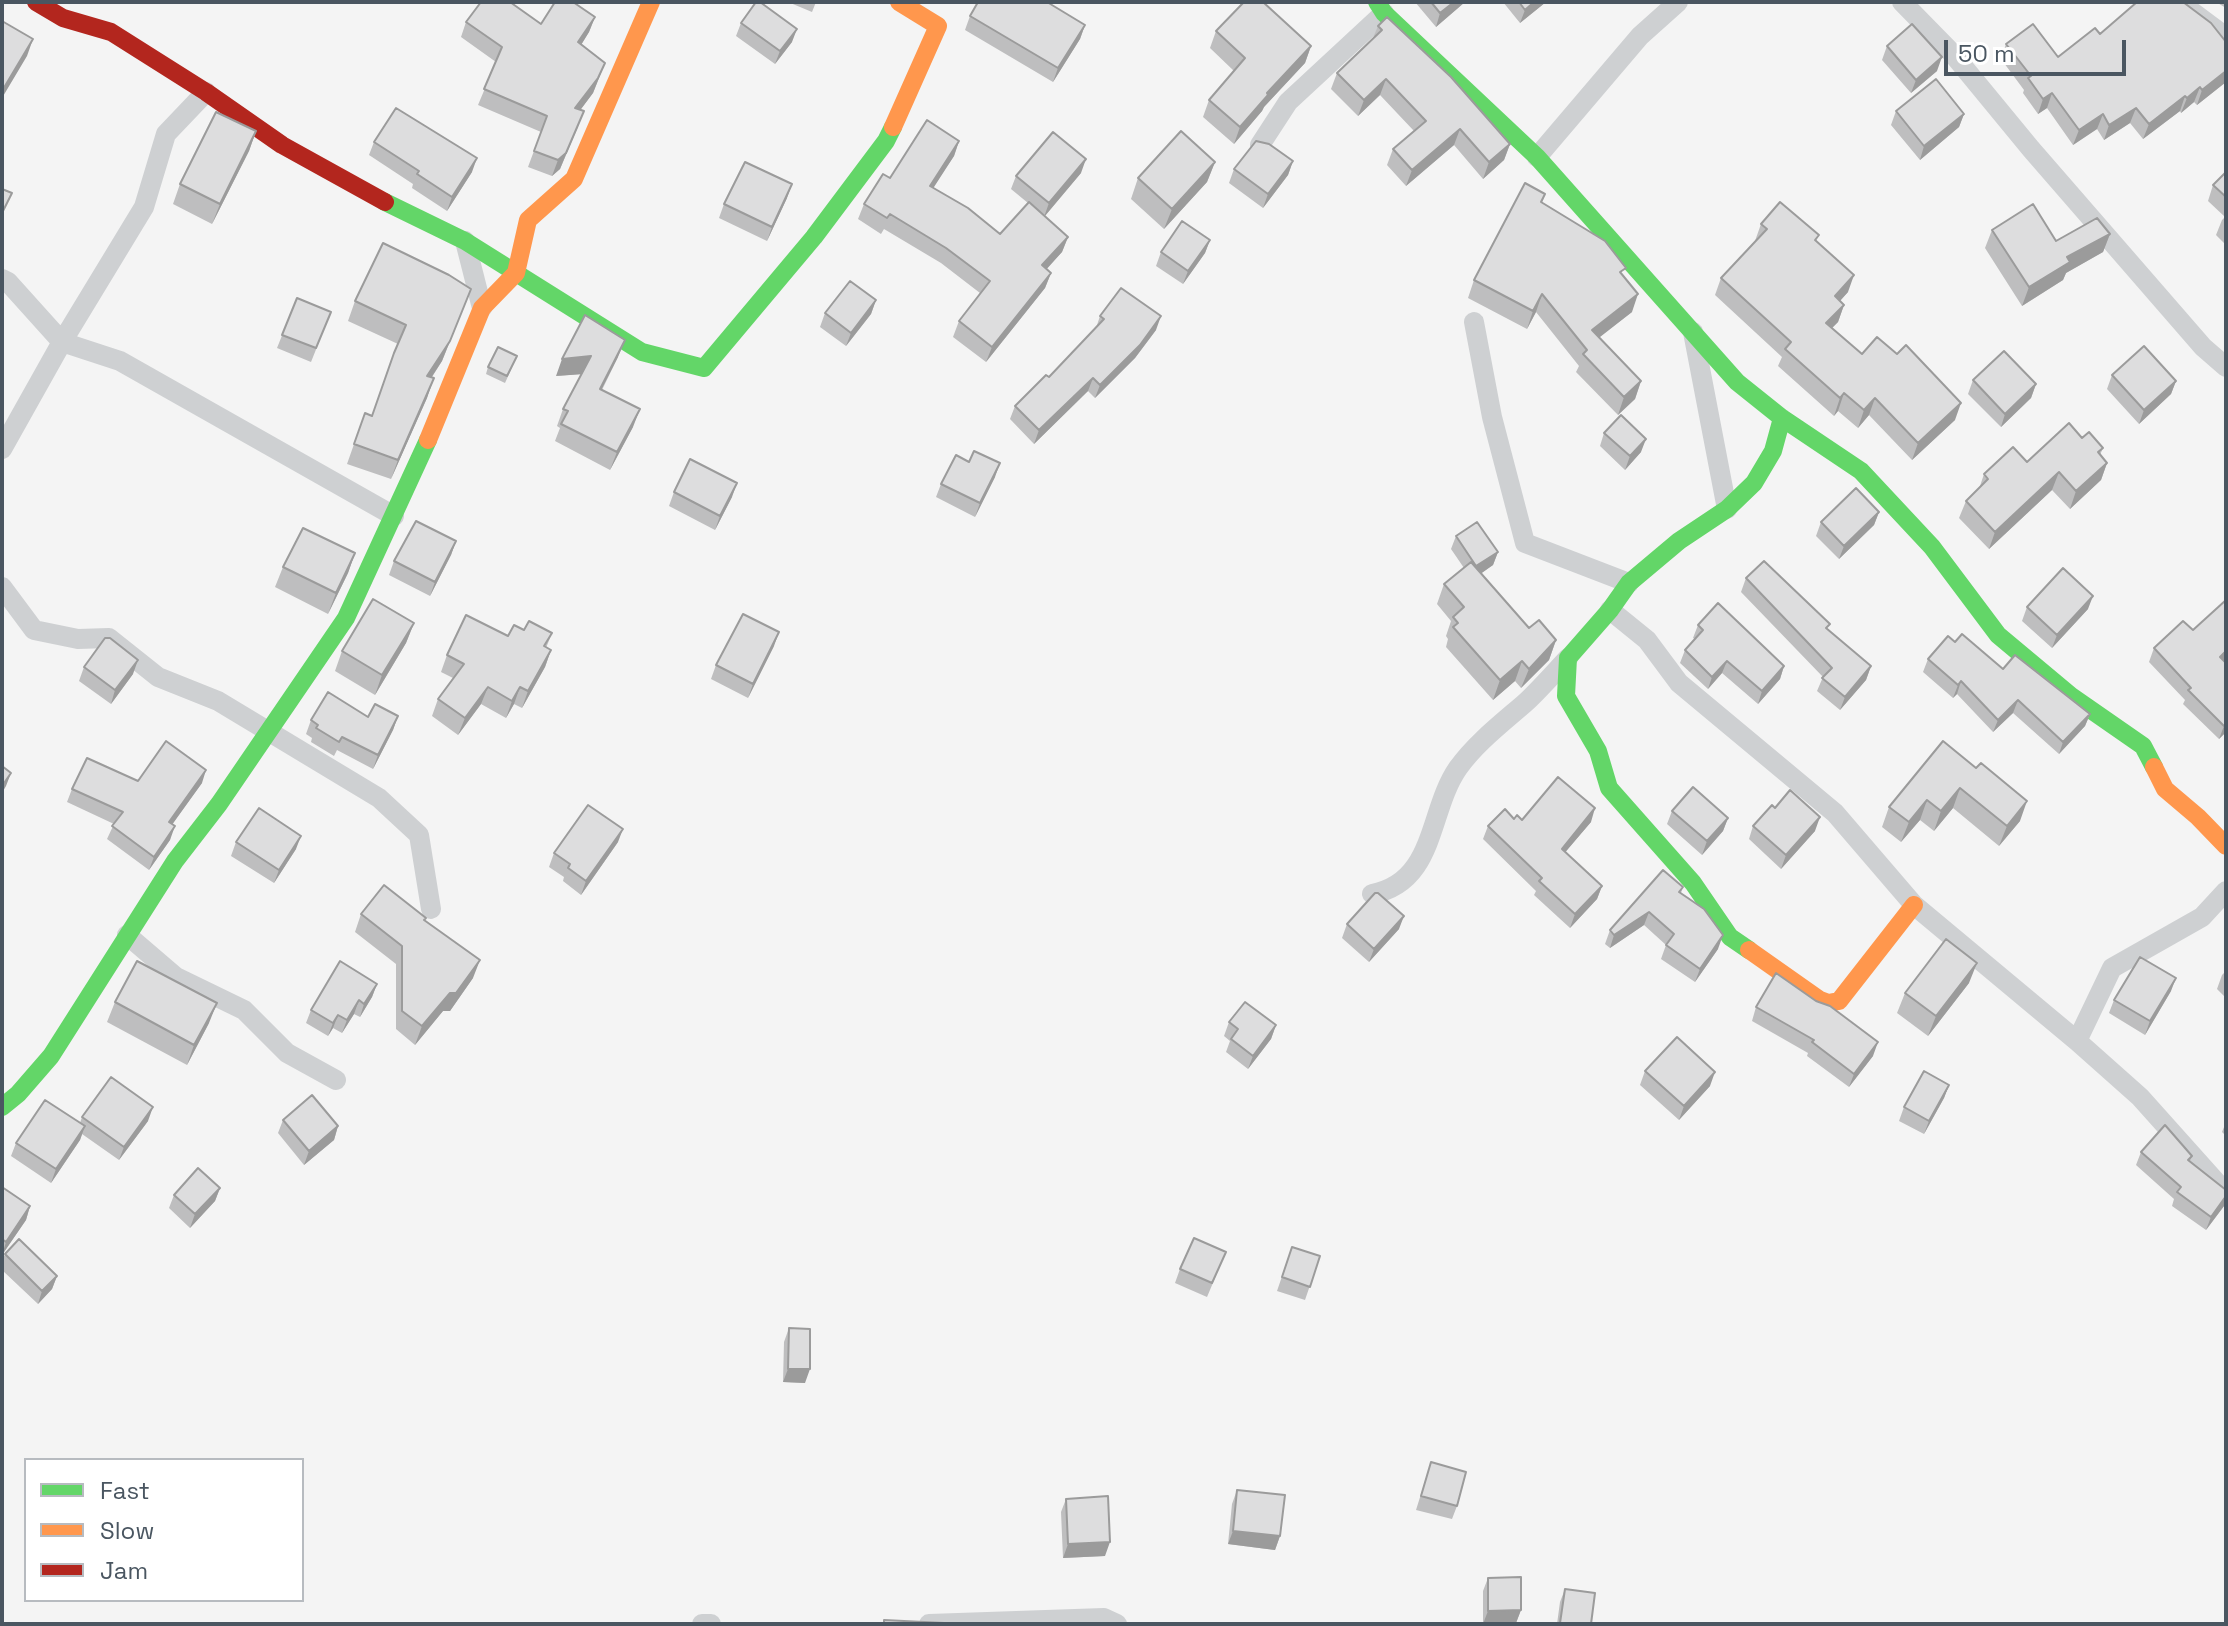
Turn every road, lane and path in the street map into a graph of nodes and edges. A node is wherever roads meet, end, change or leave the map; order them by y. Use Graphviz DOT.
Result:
graph roads {
  1 [pos="36,2"];
  2 [pos="651,2"];
  3 [pos="899,2"];
  4 [pos="1678,2"];
  5 [pos="1902,2"];
  6 [pos="2179,2"];
  7 [pos="1380,7"];
  8 [pos="2226,37"];
  9 [pos="206,92"];
  10 [pos="1260,145"];
  11 [pos="1537,157"];
  12 [pos="465,241"];
  13 [pos="516,273"];
  14 [pos="2,279"];
  15 [pos="482,308"];
  16 [pos="1474,322"];
  17 [pos="1693,331"];
  18 [pos="62,342"];
  19 [pos="2226,367"];
  20 [pos="1782,418"];
  21 [pos="2,449"];
  22 [pos="1727,509"];
  23 [pos="394,516"];
  24 [pos="1629,583"];
  25 [pos="2,587"];
  26 [pos="1610,610"];
  27 [pos="1568,658"];
  28 [pos="269,732"];
  29 [pos="2226,846"];
  30 [pos="2226,891"];
  31 [pos="1372,894"];
  32 [pos="1914,905"];
  33 [pos="431,909"];
  34 [pos="127,935"];
  35 [pos="2077,1041"];
  36 [pos="336,1080"];
  37 [pos="2,1107"];
  38 [pos="2226,1193"];
  39 [pos="702,1624"];
  40 [pos="711,1624"];
  41 [pos="929,1624"];
  42 [pos="1117,1624"];
  1 -- 9 [label="street"];
  2 -- 13 [label="street"];
  3 -- 13 [label="street"];
  4 -- 11 [label="street"];
  5 -- 19 [label="street"];
  6 -- 8 [label="street"];
  7 -- 10 [label="street"];
  7 -- 11 [label="street"];
  9 -- 12 [label="street"];
  9 -- 18 [label="street"];
  11 -- 17 [label="street"];
  12 -- 13 [label="street"];
  12 -- 15 [label="street"];
  13 -- 15 [label="street"];
  14 -- 18 [label="street"];
  15 -- 23 [label="street"];
  16 -- 24 [label="street"];
  17 -- 20 [label="street"];
  17 -- 22 [label="street"];
  18 -- 21 [label="street"];
  18 -- 23 [label="street"];
  20 -- 22 [label="street"];
  20 -- 29 [label="street"];
  22 -- 24 [label="street"];
  23 -- 28 [label="street"];
  24 -- 26 [label="street"];
  25 -- 28 [label="street"];
  26 -- 27 [label="street"];
  26 -- 32 [label="street"];
  27 -- 31 [label="street"];
  27 -- 32 [label="street"];
  28 -- 33 [label="street"];
  28 -- 34 [label="street"];
  30 -- 35 [label="street"];
  32 -- 35 [label="street"];
  34 -- 36 [label="street"];
  34 -- 37 [label="street"];
  35 -- 38 [label="street"];
  39 -- 40 [label="street"];
  41 -- 42 [label="street"];
}
